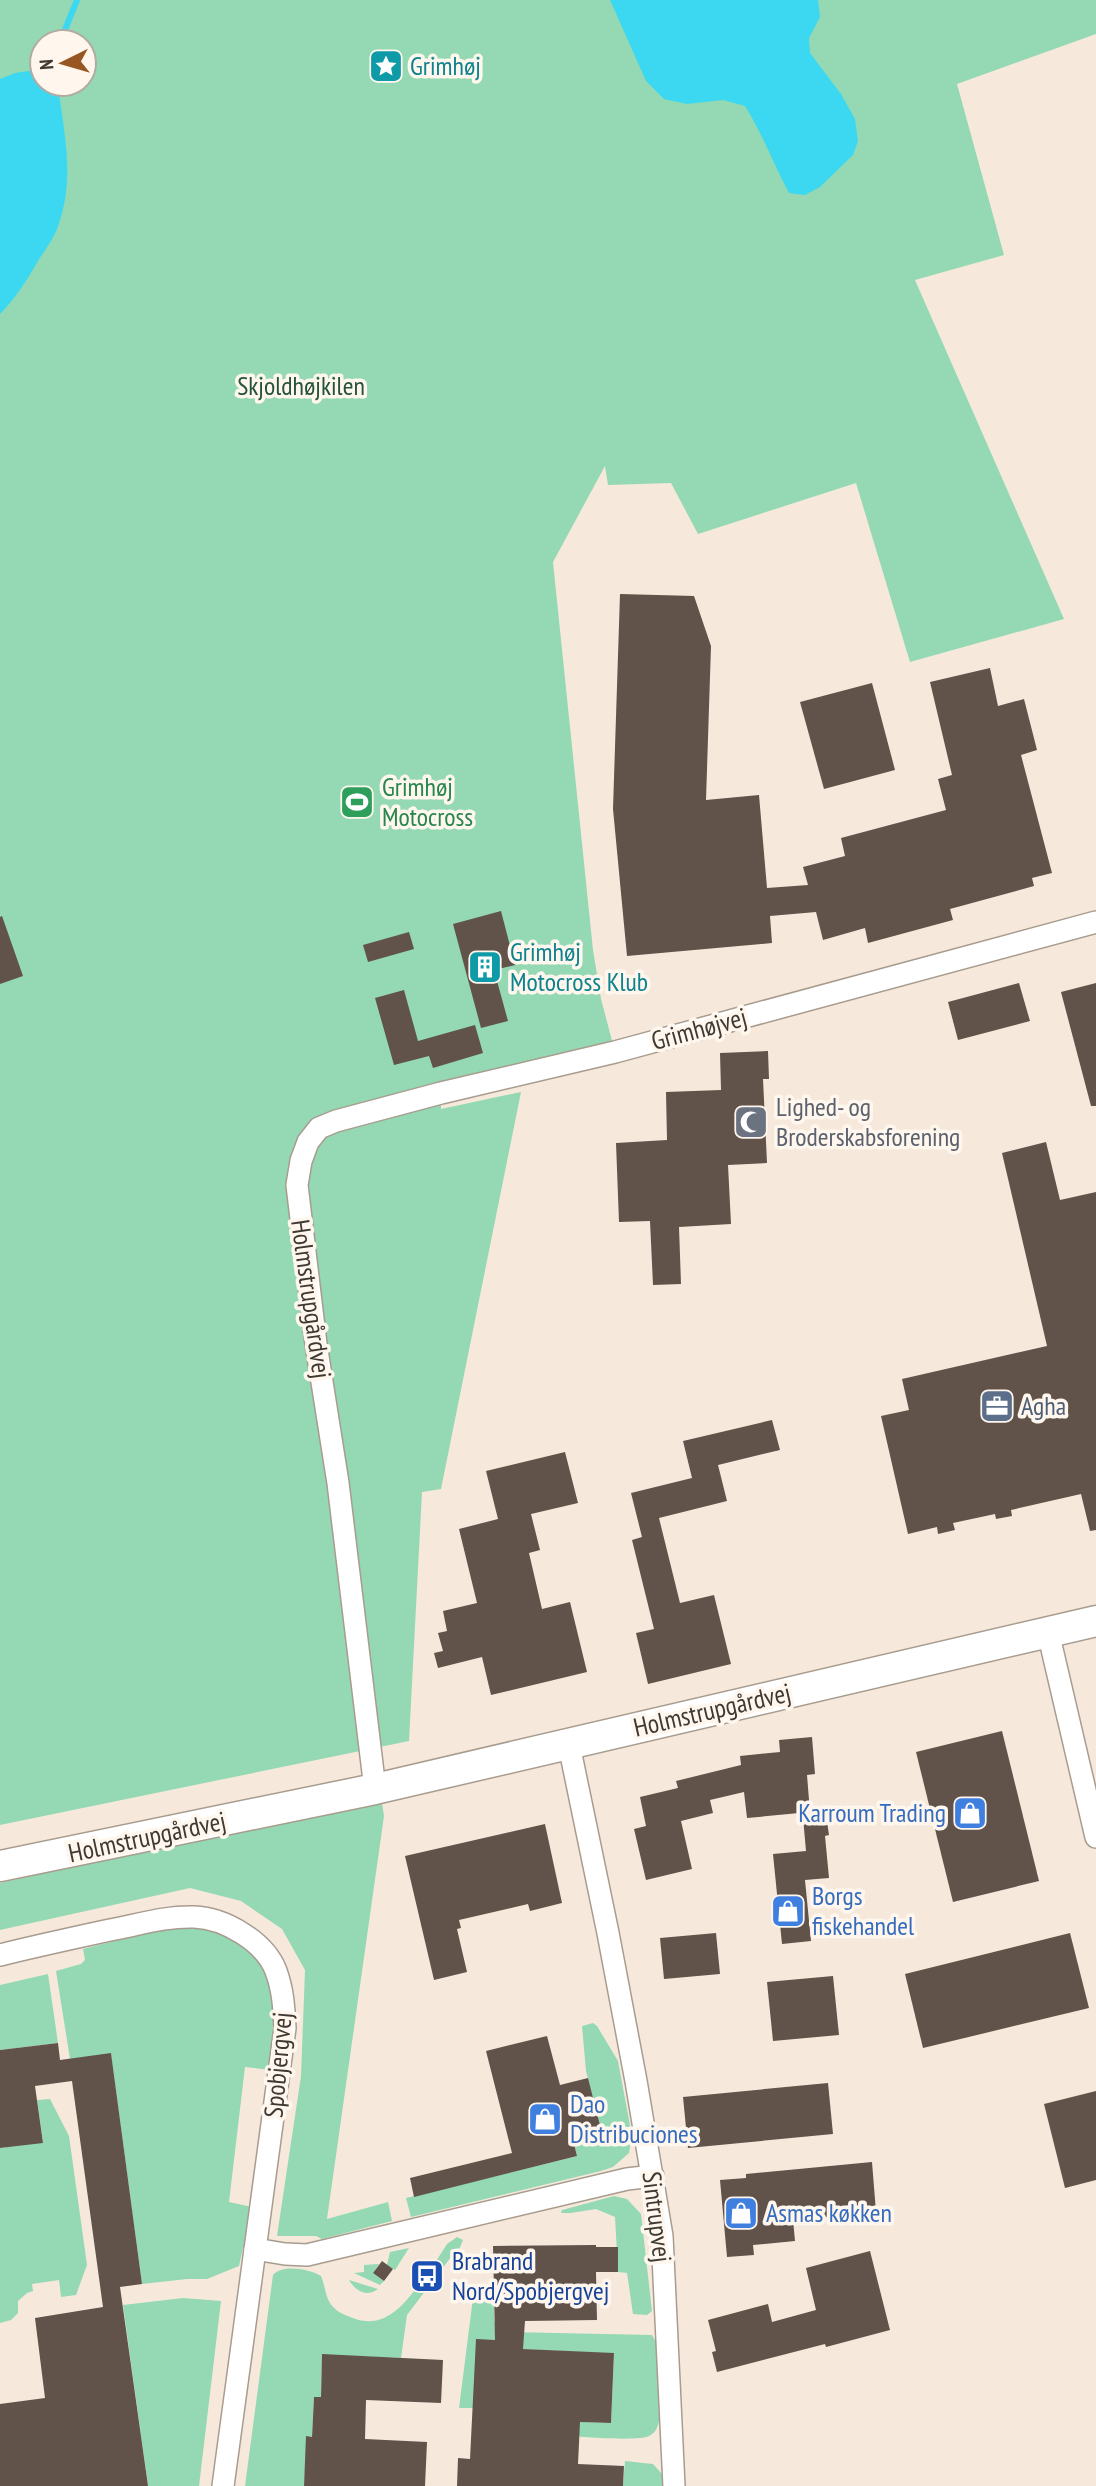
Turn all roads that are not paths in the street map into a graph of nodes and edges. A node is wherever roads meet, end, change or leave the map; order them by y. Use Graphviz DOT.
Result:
graph roads {
  1 [pos="1096,922"];
  2 [pos="308,1142"];
  3 [pos="1096,1621"];
  4 [pos="1048,1632"];
  5 [pos="569,1745"];
  6 [pos="375,1789"];
  7 [pos="1096,1837"];
  8 [pos="0,1866"];
  9 [pos="0,1955"];
  10 [pos="653,2176"];
  11 [pos="256,2249"];
  12 [pos="223,2486"];
  13 [pos="674,2486"];
  1 -- 2 [label="street, Grimhøjvej"];
  2 -- 6 [label="street, Holmstrupgårdvej"];
  3 -- 4 [label="street, Holmstrupgårdvej"];
  4 -- 5 [label="street, Holmstrupgårdvej"];
  4 -- 7 [label="street"];
  5 -- 6 [label="street, Holmstrupgårdvej"];
  5 -- 10 [label="street, Sintrupvej"];
  6 -- 8 [label="street, Holmstrupgårdvej"];
  9 -- 11 [label="street, Spobjergvej"];
  10 -- 11 [label="street"];
  10 -- 13 [label="street, Sintrupvej"];
  11 -- 12 [label="street, Spobjergvej"];
}
